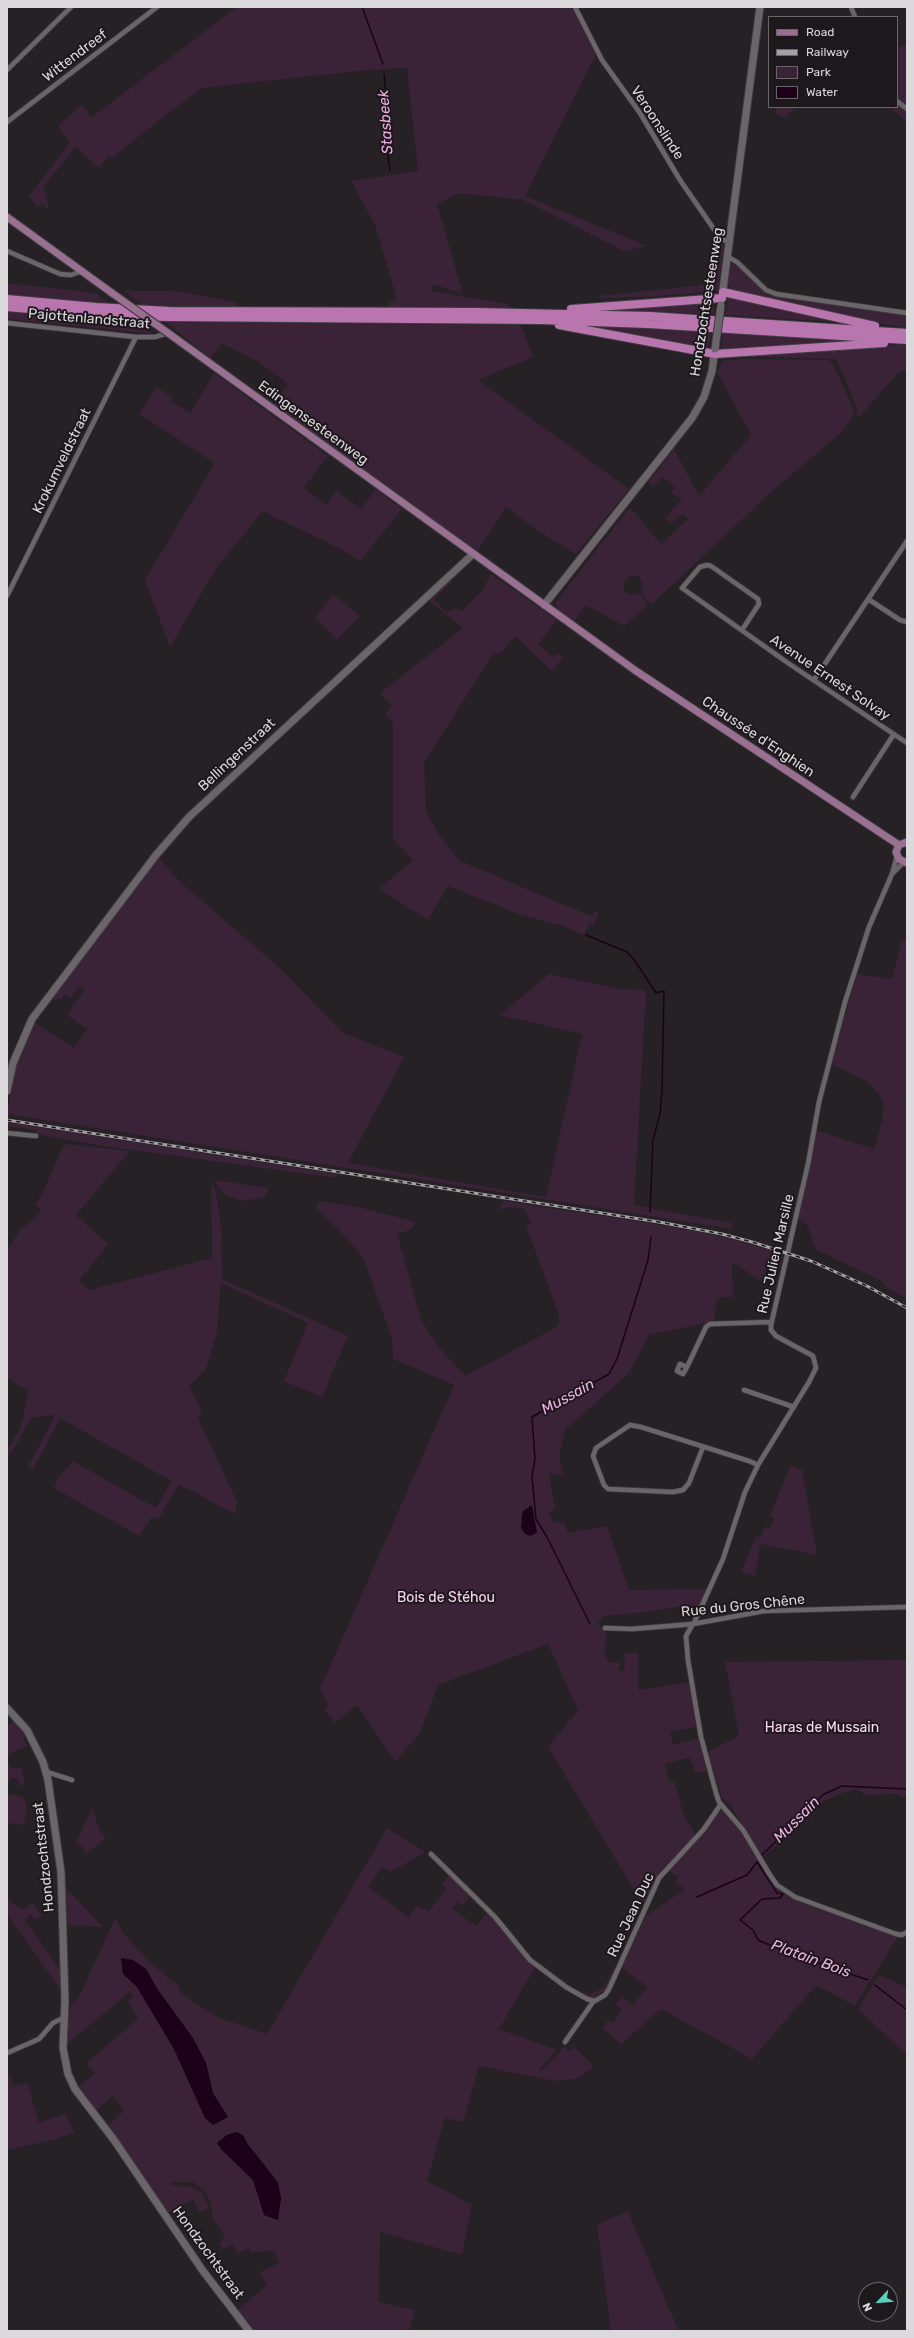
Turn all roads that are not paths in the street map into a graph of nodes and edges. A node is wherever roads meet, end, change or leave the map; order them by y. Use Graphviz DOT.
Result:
graph roads {
  1 [pos="71,7"];
  2 [pos="157,7"];
  3 [pos="575,7"];
  4 [pos="760,7"];
  5 [pos="7,70"];
  6 [pos="898,102"];
  7 [pos="907,110"];
  8 [pos="7,122"];
  9 [pos="7,217"];
  10 [pos="730,243"];
  11 [pos="7,251"];
  12 [pos="728,257"];
  13 [pos="82,271"];
  14 [pos="722,298"];
  15 [pos="7,300"];
  16 [pos="7,307"];
  17 [pos="907,312"];
  18 [pos="555,314"];
  19 [pos="540,320"];
  20 [pos="7,323"];
  21 [pos="907,332"];
  22 [pos="168,333"];
  23 [pos="136,336"];
  24 [pos="907,340"];
  25 [pos="907,343"];
  26 [pos="715,351"];
  27 [pos="907,542"];
  28 [pos="473,554"];
  29 [pos="7,596"];
  30 [pos="868,599"];
  31 [pos="544,605"];
  32 [pos="907,622"];
  33 [pos="742,630"];
  34 [pos="605,649"];
  35 [pos="814,680"];
  36 [pos="894,734"];
  37 [pos="907,743"];
  38 [pos="853,797"];
  39 [pos="907,842"];
  40 [pos="899,845"];
  41 [pos="897,856"];
  42 [pos="906,862"];
  43 [pos="892,874"];
  44 [pos="7,1091"];
  45 [pos="7,1133"];
  46 [pos="36,1136"];
  47 [pos="771,1322"];
  48 [pos="687,1367"];
  49 [pos="744,1390"];
  50 [pos="794,1407"];
  51 [pos="703,1447"];
  52 [pos="758,1465"];
  53 [pos="907,1607"];
  54 [pos="694,1623"];
  55 [pos="605,1628"];
  56 [pos="7,1708"];
  57 [pos="47,1772"];
  58 [pos="72,1780"];
  59 [pos="721,1804"];
  60 [pos="431,1854"];
  61 [pos="907,1932"];
  62 [pos="595,2001"];
  63 [pos="65,2017"];
  64 [pos="565,2042"];
  65 [pos="7,2053"];
  66 [pos="249,2331"];
  1 -- 5 [label="street"];
  2 -- 8 [label="street, Wittendreef"];
  3 -- 10 [label="street, Veroonslinde"];
  4 -- 10 [label="street, Hondzochtsesteenweg"];
  6 -- 7 [label="street"];
  9 -- 13 [label="main road, Edingensesteenweg"];
  10 -- 12 [label="street, Hondzochtsesteenweg"];
  11 -- 13 [label="street"];
  12 -- 14 [label="street, Hondzochtsesteenweg"];
  12 -- 17 [label="street"];
  13 -- 22 [label="main road, Edingensesteenweg, bridge"];
  14 -- 18 [label="highway"];
  14 -- 21 [label="highway"];
  14 -- 26 [label="street, Hondzochtsesteenweg, bridge"];
  15 -- 18 [label="highway"];
  16 -- 19 [label="highway"];
  18 -- 21 [label="highway"];
  19 -- 24 [label="highway"];
  19 -- 26 [label="highway"];
  20 -- 23 [label="street, Pajottenlandstraat"];
  22 -- 23 [label="street, Pajottenlandstraat"];
  22 -- 28 [label="main road, Edingensesteenweg"];
  23 -- 29 [label="street, Krokumveldstraat"];
  25 -- 26 [label="highway"];
  26 -- 31 [label="street, Hondzochtsesteenweg"];
  27 -- 30 [label="street"];
  28 -- 31 [label="main road, Edingensesteenweg"];
  28 -- 44 [label="street, Bellingenstraat"];
  30 -- 32 [label="street"];
  30 -- 35 [label="street"];
  31 -- 34 [label="main road, Edingensesteenweg"];
  33 -- 33 [label="street, Avenue Ernest Solvay"];
  33 -- 35 [label="street, Avenue Ernest Solvay"];
  34 -- 40 [label="main road, Chaussée d'Enghien"];
  35 -- 36 [label="street, Avenue Ernest Solvay"];
  36 -- 37 [label="street, Avenue Ernest Solvay"];
  36 -- 38 [label="street"];
  39 -- 40 [label="main road"];
  40 -- 41 [label="main road"];
  41 -- 42 [label="main road"];
  41 -- 43 [label="street, Rue Julien Marsille"];
  42 -- 43 [label="street, Rue Julien Marsille"];
  43 -- 47 [label="street, Rue Julien Marsille"];
  45 -- 46 [label="street"];
  47 -- 48 [label="street"];
  47 -- 50 [label="street, Rue Julien Marsille"];
  49 -- 50 [label="street"];
  50 -- 52 [label="street, Rue Julien Marsille"];
  51 -- 51 [label="street"];
  51 -- 52 [label="street"];
  52 -- 54 [label="street, Rue Julien Marsille"];
  53 -- 54 [label="street, Rue du Gros Chêne"];
  54 -- 55 [label="street, Rue du Gros Chêne"];
  54 -- 59 [label="street"];
  56 -- 57 [label="street, Hondzochtstraat"];
  57 -- 58 [label="street"];
  57 -- 63 [label="street, Hondzochtstraat"];
  59 -- 61 [label="street"];
  59 -- 62 [label="street, Rue Jean Duc"];
  60 -- 62 [label="street"];
  62 -- 64 [label="street, Rue Jean Duc"];
  63 -- 65 [label="street"];
  63 -- 66 [label="street, Hondzochtstraat"];
}
